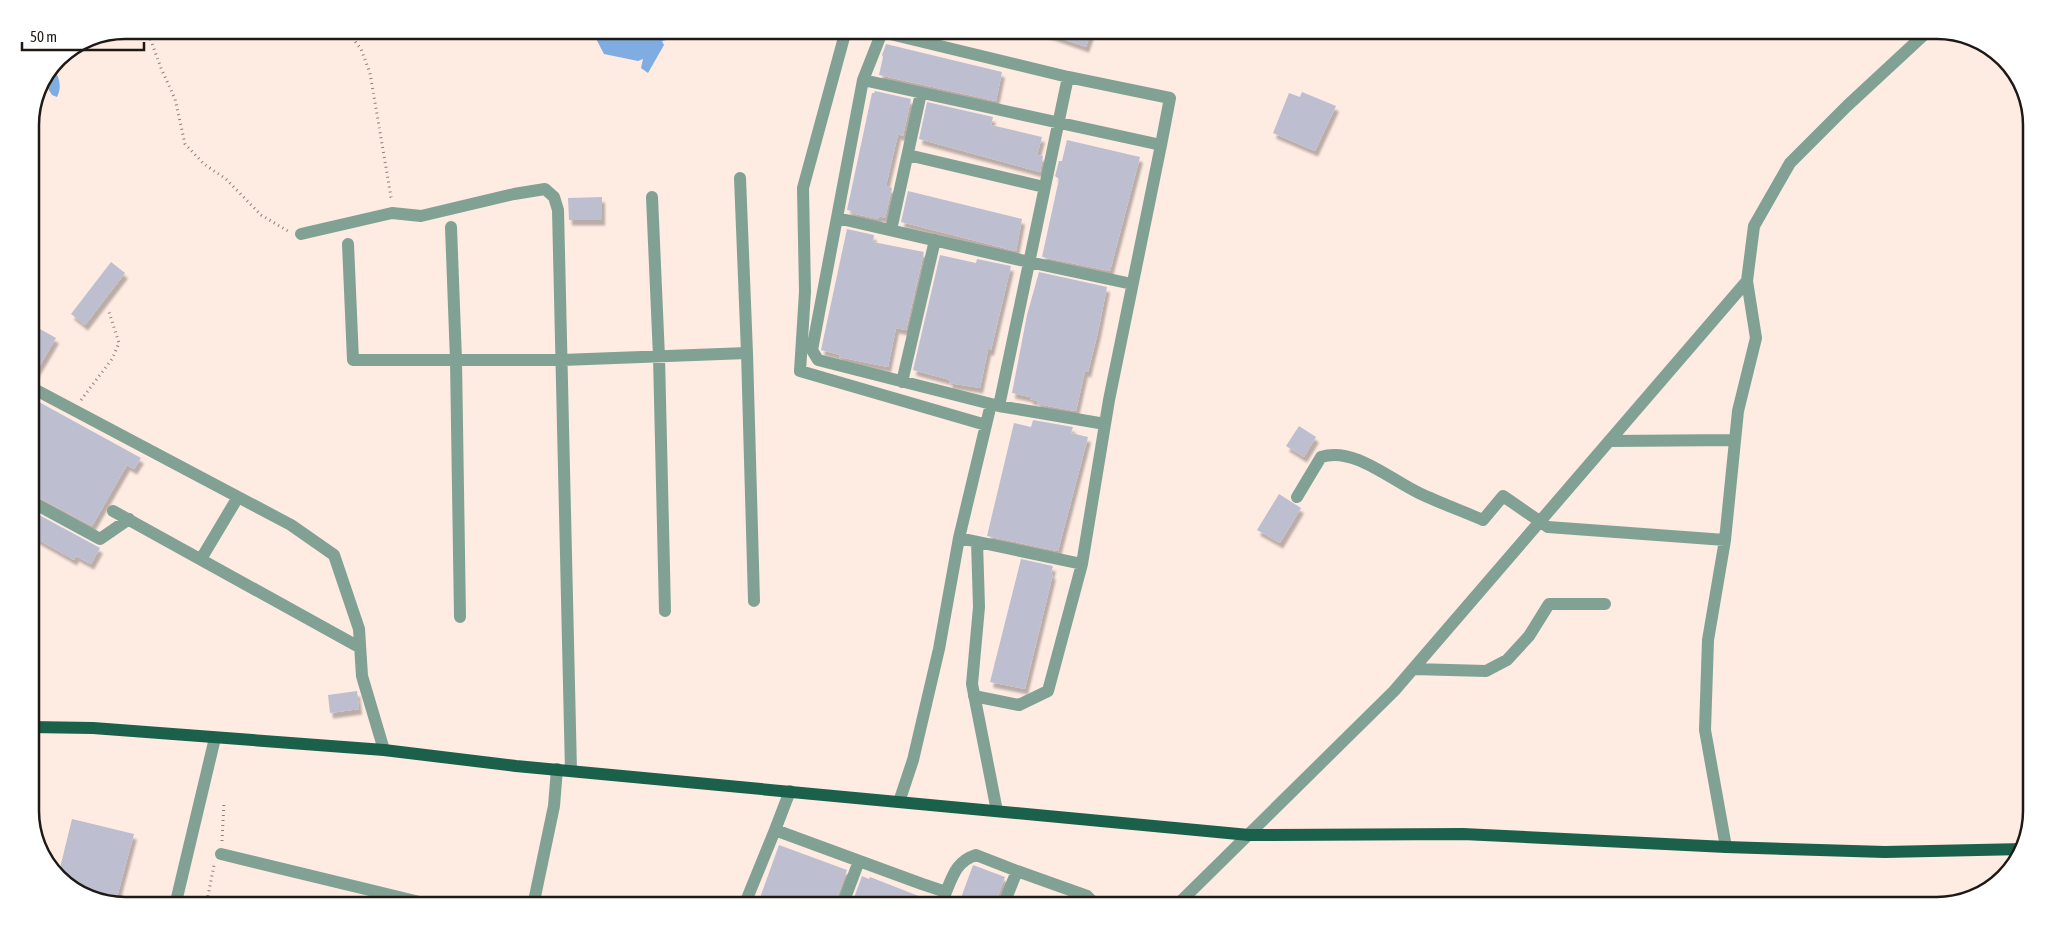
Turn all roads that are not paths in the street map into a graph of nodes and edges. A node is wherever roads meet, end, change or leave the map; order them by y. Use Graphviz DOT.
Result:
graph roads {
  1 [pos="844,39"];
  2 [pos="879,39"];
  3 [pos="911,39"];
  4 [pos="1919,39"];
  5 [pos="1068,77"];
  6 [pos="863,80"];
  7 [pos="921,93"];
  8 [pos="1058,122"];
  9 [pos="1161,145"];
  10 [pos="908,155"];
  11 [pos="740,178"];
  12 [pos="1044,187"];
  13 [pos="652,197"];
  14 [pos="837,218"];
  15 [pos="450,227"];
  16 [pos="891,230"];
  17 [pos="301,234"];
  18 [pos="935,240"];
  19 [pos="348,244"];
  20 [pos="1029,262"];
  21 [pos="1747,281"];
  22 [pos="1132,284"];
  23 [pos="747,353"];
  24 [pos="659,357"];
  25 [pos="456,360"];
  26 [pos="562,360"];
  27 [pos="902,382"];
  28 [pos="39,392"];
  29 [pos="995,405"];
  30 [pos="1105,424"];
  31 [pos="986,425"];
  32 [pos="1735,440"];
  33 [pos="1609,441"];
  34 [pos="238,497"];
  35 [pos="1297,497"];
  36 [pos="39,506"];
  37 [pos="113,511"];
  38 [pos="129,519"];
  39 [pos="1540,522"];
  40 [pos="960,538"];
  41 [pos="1725,540"];
  42 [pos="977,542"];
  43 [pos="201,559"];
  44 [pos="1082,564"];
  45 [pos="754,601"];
  46 [pos="1605,604"];
  47 [pos="665,611"];
  48 [pos="460,617"];
  49 [pos="359,646"];
  50 [pos="1412,669"];
  51 [pos="974,696"];
  52 [pos="39,727"];
  53 [pos="215,738"];
  54 [pos="384,750"];
  55 [pos="558,769"];
  56 [pos="571,771"];
  57 [pos="790,791"];
  58 [pos="899,802"];
  59 [pos="997,811"];
  60 [pos="775,830"];
  61 [pos="1248,835"];
  62 [pos="1726,847"];
  63 [pos="2014,849"];
  64 [pos="221,854"];
  65 [pos="860,861"];
  66 [pos="1017,871"];
  67 [pos="946,892"];
  68 [pos="177,897"];
  69 [pos="399,897"];
  70 [pos="535,897"];
  71 [pos="748,897"];
  72 [pos="846,897"];
  73 [pos="944,897"];
  74 [pos="1007,897"];
  75 [pos="1088,897"];
  76 [pos="1185,897"];
  1 -- 31 [label="street"];
  2 -- 6 [label="street"];
  3 -- 5 [label="street"];
  4 -- 21 [label="street"];
  5 -- 8 [label="street"];
  5 -- 9 [label="street"];
  6 -- 7 [label="street"];
  6 -- 14 [label="street"];
  7 -- 8 [label="street"];
  7 -- 10 [label="street"];
  8 -- 9 [label="street"];
  8 -- 12 [label="street"];
  9 -- 22 [label="street"];
  10 -- 12 [label="street"];
  10 -- 16 [label="street"];
  11 -- 23 [label="street"];
  12 -- 20 [label="street"];
  13 -- 24 [label="street"];
  14 -- 16 [label="street"];
  14 -- 27 [label="street"];
  15 -- 25 [label="street"];
  16 -- 18 [label="street"];
  17 -- 26 [label="street"];
  18 -- 20 [label="street"];
  18 -- 27 [label="street"];
  19 -- 25 [label="street"];
  20 -- 22 [label="street"];
  20 -- 29 [label="street"];
  21 -- 32 [label="street"];
  21 -- 33 [label="street"];
  22 -- 30 [label="street"];
  23 -- 24 [label="street"];
  23 -- 45 [label="street"];
  24 -- 26 [label="street"];
  24 -- 47 [label="street"];
  25 -- 26 [label="street"];
  25 -- 48 [label="street"];
  26 -- 56 [label="street"];
  27 -- 29 [label="street"];
  28 -- 34 [label="street"];
  29 -- 30 [label="street"];
  29 -- 31 [label="street"];
  30 -- 44 [label="street"];
  31 -- 40 [label="street"];
  32 -- 33 [label="street"];
  32 -- 41 [label="street"];
  33 -- 39 [label="street"];
  34 -- 43 [label="street"];
  34 -- 49 [label="street"];
  35 -- 39 [label="street"];
  36 -- 38 [label="street"];
  37 -- 38 [label="street"];
  38 -- 43 [label="street"];
  39 -- 41 [label="street"];
  39 -- 50 [label="street"];
  40 -- 42 [label="street"];
  40 -- 58 [label="street"];
  41 -- 62 [label="street"];
  42 -- 44 [label="street"];
  42 -- 51 [label="street"];
  43 -- 49 [label="street"];
  44 -- 51 [label="street"];
  46 -- 50 [label="street"];
  49 -- 54 [label="street"];
  50 -- 61 [label="street"];
  51 -- 59 [label="street"];
  52 -- 53 [label="main road"];
  53 -- 54 [label="main road"];
  53 -- 68 [label="street"];
  54 -- 55 [label="main road"];
  55 -- 56 [label="main road"];
  55 -- 70 [label="street"];
  56 -- 57 [label="main road"];
  57 -- 58 [label="main road"];
  57 -- 60 [label="street"];
  58 -- 59 [label="main road"];
  59 -- 61 [label="main road"];
  60 -- 65 [label="street"];
  60 -- 71 [label="street"];
  61 -- 62 [label="main road"];
  61 -- 76 [label="street"];
  62 -- 63 [label="main road"];
  64 -- 69 [label="street"];
  65 -- 67 [label="street"];
  65 -- 72 [label="street"];
  66 -- 67 [label="street"];
  66 -- 74 [label="street"];
  66 -- 75 [label="street"];
  67 -- 73 [label="street"];
}
